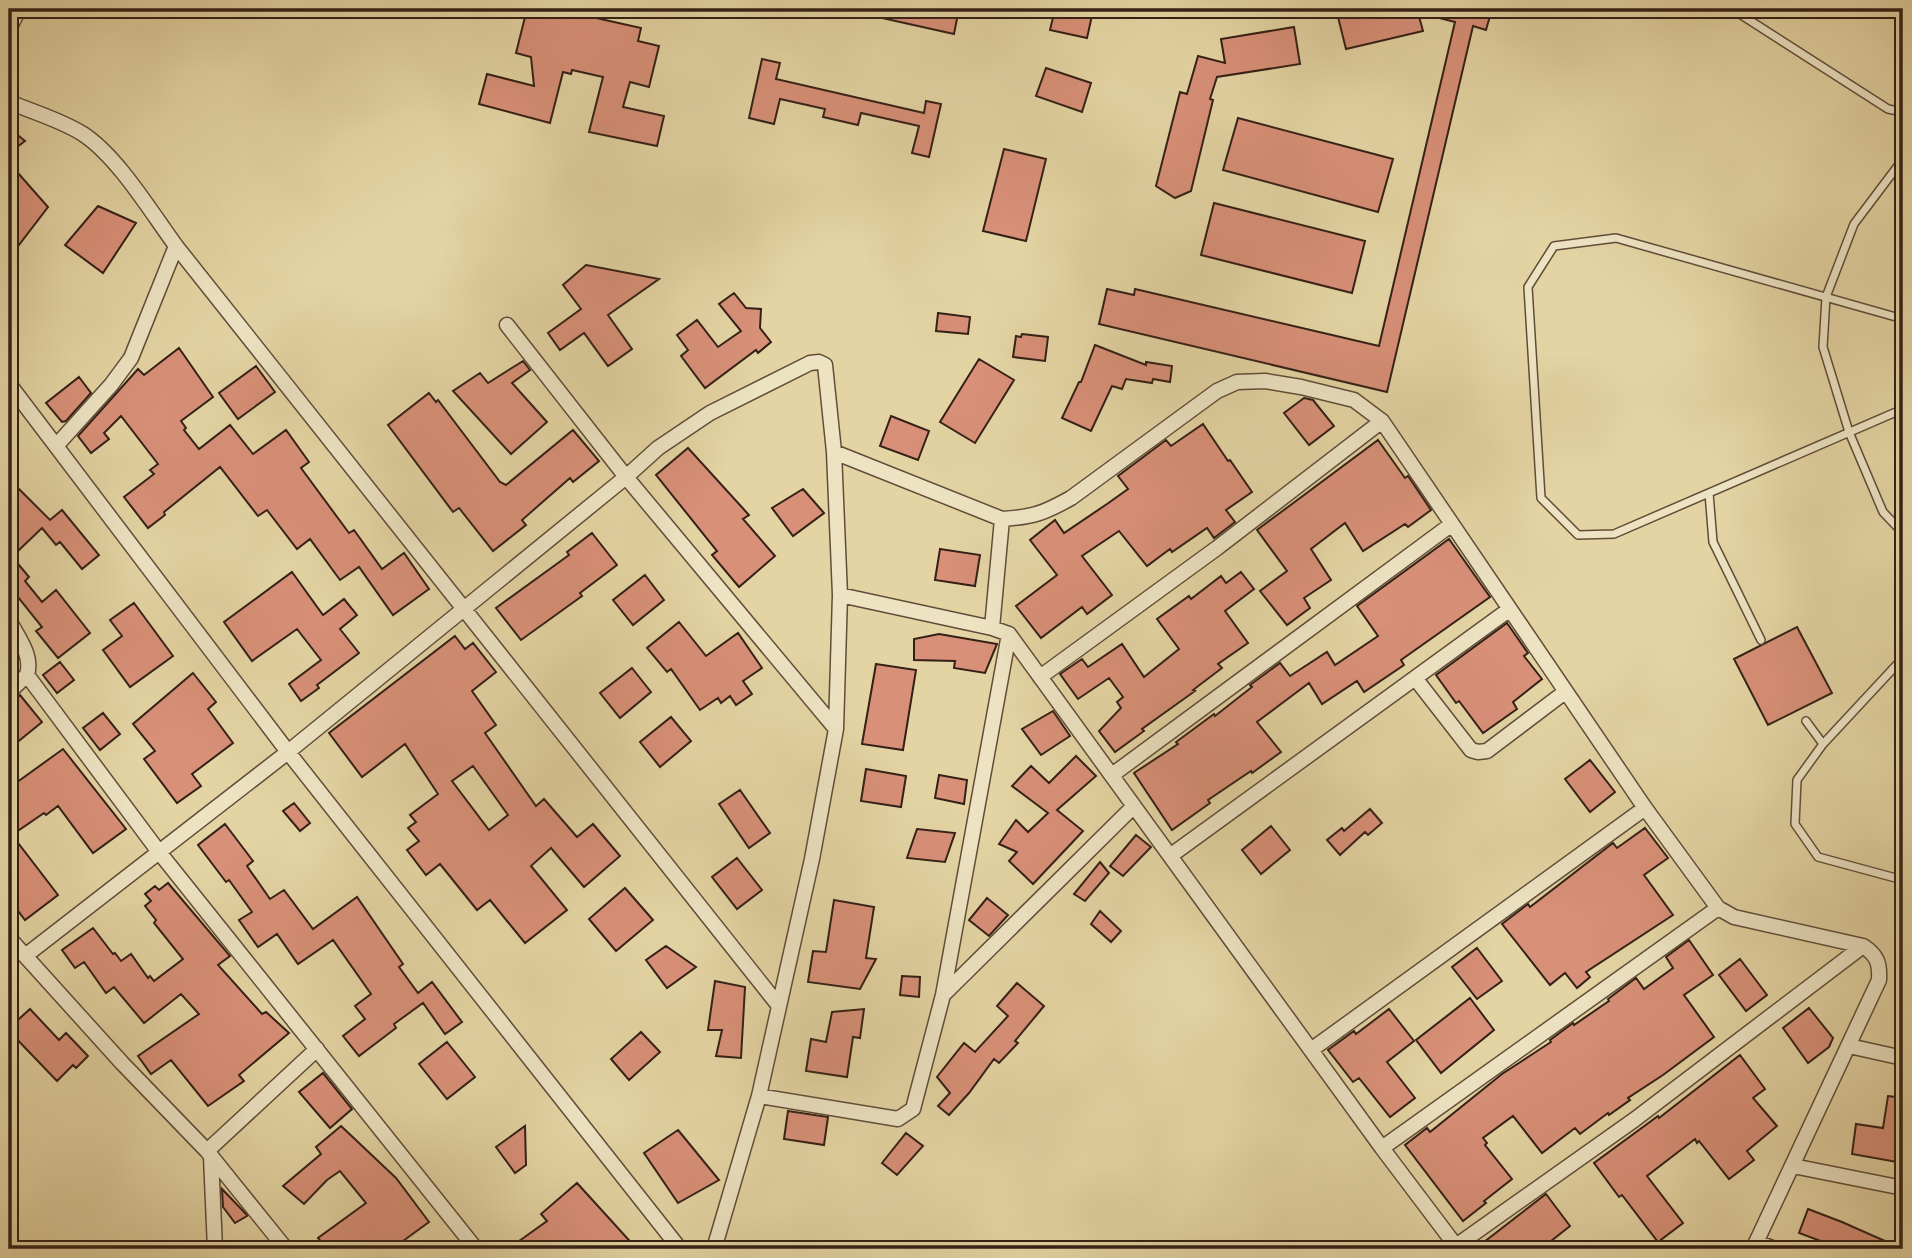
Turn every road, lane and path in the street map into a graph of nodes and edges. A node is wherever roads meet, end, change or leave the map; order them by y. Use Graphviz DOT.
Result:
graph roads {
  1 [pos="19,9"];
  2 [pos="1732,9"];
  3 [pos="9,29"];
  4 [pos="9,102"];
  5 [pos="1903,112"];
  6 [pos="1902,161"];
  7 [pos="176,246"];
  8 [pos="1826,297"];
  9 [pos="1903,319"];
  10 [pos="507,325"];
  11 [pos="9,384"];
  12 [pos="1903,409"];
  13 [pos="1382,421"];
  14 [pos="1849,432"];
  15 [pos="55,446"];
  16 [pos="834,452"];
  17 [pos="626,477"];
  18 [pos="1709,493"];
  19 [pos="1002,519"];
  20 [pos="1452,524"];
  21 [pos="1903,533"];
  22 [pos="840,595"];
  23 [pos="463,608"];
  24 [pos="1510,609"];
  25 [pos="9,621"];
  26 [pos="992,628"];
  27 [pos="1009,634"];
  28 [pos="1760,640"];
  29 [pos="1903,658"];
  30 [pos="27,675"];
  31 [pos="1040,677"];
  32 [pos="1415,678"];
  33 [pos="9,692"];
  34 [pos="1565,692"];
  35 [pos="1806,721"];
  36 [pos="836,729"];
  37 [pos="1823,744"];
  38 [pos="288,752"];
  39 [pos="1112,775"];
  40 [pos="1134,806"];
  41 [pos="1644,808"];
  42 [pos="159,852"];
  43 [pos="1170,856"];
  44 [pos="1903,880"];
  45 [pos="1718,908"];
  46 [pos="9,938"];
  47 [pos="1863,946"];
  48 [pos="25,956"];
  49 [pos="943,995"];
  50 [pos="779,1006"];
  51 [pos="1849,1046"];
  52 [pos="317,1049"];
  53 [pos="1311,1050"];
  54 [pos="1903,1058"];
  55 [pos="759,1096"];
  56 [pos="1382,1148"];
  57 [pos="209,1154"];
  58 [pos="1793,1167"];
  59 [pos="1903,1188"];
  60 [pos="1755,1246"];
  61 [pos="1456,1248"];
  62 [pos="215,1249"];
  63 [pos="286,1249"];
  64 [pos="476,1249"];
  65 [pos="680,1249"];
  66 [pos="715,1249"];
  67 [pos="1775,1249"];
  1 -- 3 [label="street"];
  2 -- 5 [label="lane"];
  4 -- 7 [label="street"];
  6 -- 8 [label="lane"];
  7 -- 15 [label="street"];
  7 -- 23 [label="street"];
  8 -- 9 [label="lane"];
  8 -- 14 [label="lane"];
  8 -- 18 [label="lane"];
  10 -- 17 [label="street"];
  11 -- 15 [label="street"];
  12 -- 14 [label="lane"];
  13 -- 19 [label="street"];
  13 -- 20 [label="street"];
  13 -- 31 [label="street"];
  14 -- 18 [label="lane"];
  14 -- 21 [label="lane"];
  15 -- 38 [label="street"];
  16 -- 17 [label="street"];
  16 -- 19 [label="street"];
  16 -- 22 [label="street"];
  17 -- 23 [label="street"];
  17 -- 36 [label="street"];
  18 -- 28 [label="lane"];
  19 -- 26 [label="street"];
  20 -- 24 [label="street"];
  20 -- 39 [label="street"];
  22 -- 26 [label="street"];
  22 -- 36 [label="street"];
  23 -- 38 [label="street"];
  23 -- 50 [label="street"];
  24 -- 32 [label="street"];
  24 -- 34 [label="street"];
  25 -- 30 [label="street"];
  26 -- 27 [label="street"];
  27 -- 31 [label="street"];
  27 -- 49 [label="street"];
  29 -- 37 [label="lane"];
  30 -- 33 [label="street"];
  30 -- 42 [label="street"];
  31 -- 39 [label="street"];
  32 -- 34 [label="street"];
  32 -- 43 [label="street"];
  34 -- 41 [label="street"];
  35 -- 37 [label="lane"];
  36 -- 50 [label="street"];
  37 -- 44 [label="lane"];
  38 -- 42 [label="street"];
  38 -- 65 [label="street"];
  39 -- 40 [label="street"];
  40 -- 43 [label="street"];
  40 -- 49 [label="street"];
  41 -- 45 [label="street"];
  41 -- 53 [label="street"];
  42 -- 48 [label="street"];
  42 -- 52 [label="street"];
  43 -- 53 [label="street"];
  45 -- 47 [label="street"];
  45 -- 56 [label="street"];
  46 -- 48 [label="street"];
  47 -- 51 [label="street"];
  47 -- 61 [label="street"];
  48 -- 57 [label="street"];
  49 -- 55 [label="street"];
  50 -- 55 [label="street"];
  51 -- 54 [label="street"];
  51 -- 58 [label="street"];
  52 -- 57 [label="street"];
  52 -- 64 [label="street"];
  53 -- 56 [label="street"];
  55 -- 66 [label="street"];
  56 -- 61 [label="street"];
  57 -- 62 [label="street"];
  57 -- 63 [label="street"];
  58 -- 59 [label="street"];
  58 -- 60 [label="street"];
  60 -- 67 [label="street"];
}
